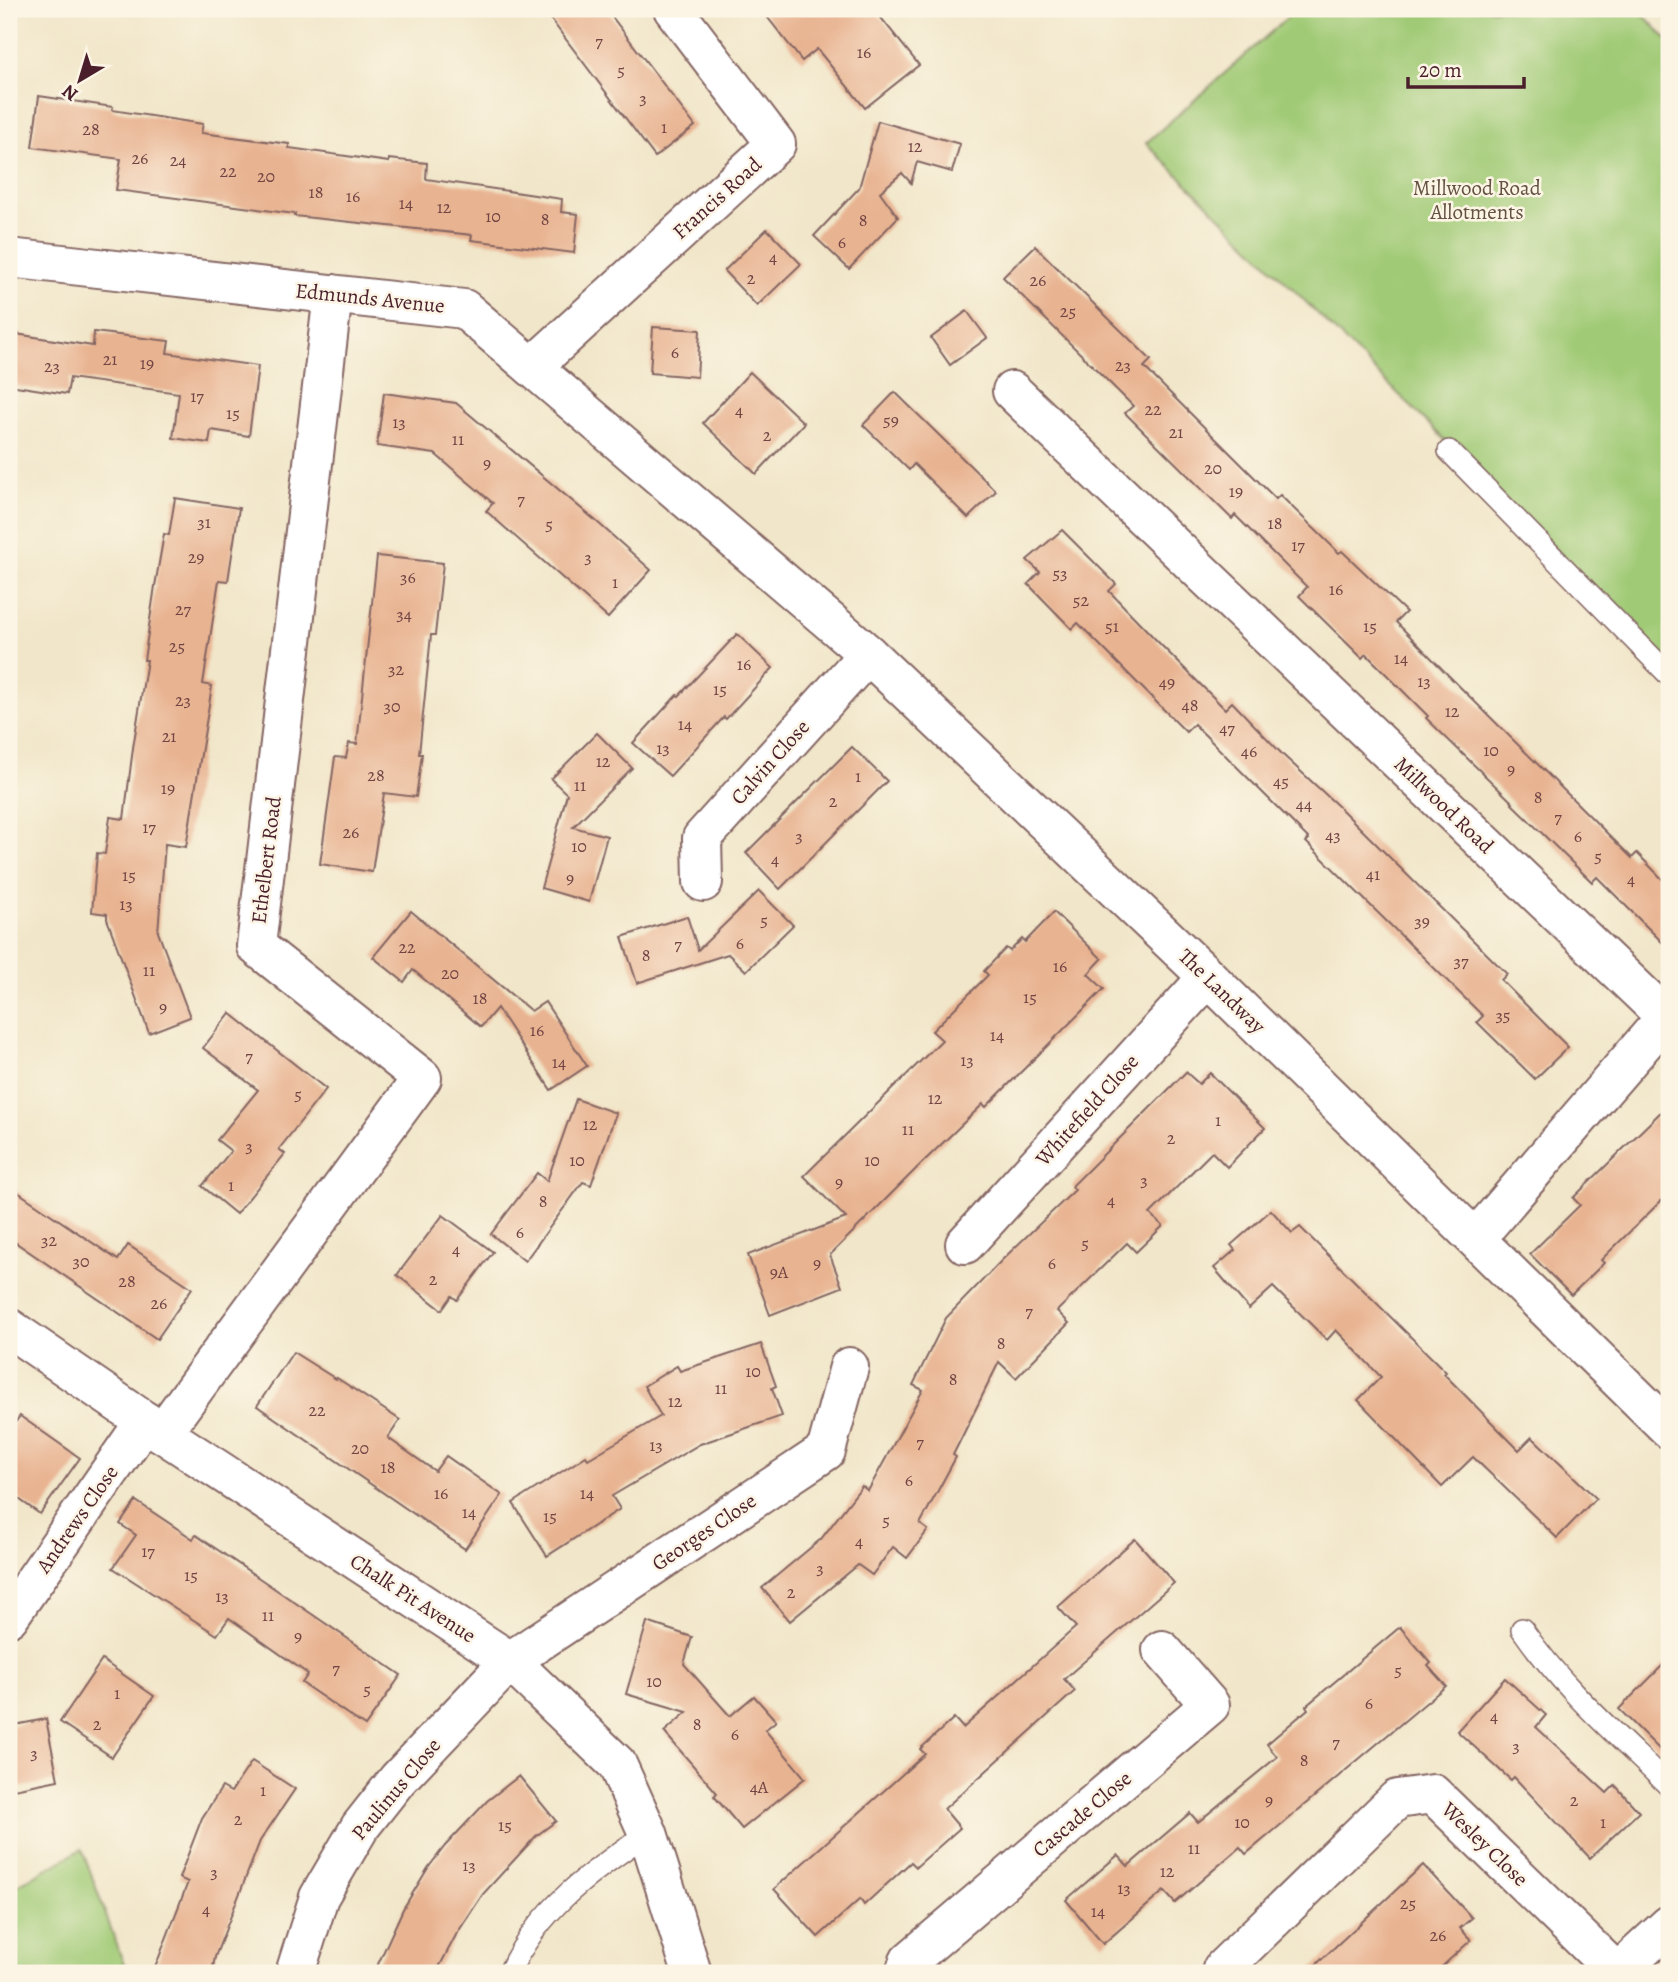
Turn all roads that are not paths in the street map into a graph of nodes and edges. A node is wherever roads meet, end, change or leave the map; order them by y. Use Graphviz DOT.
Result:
graph roads {
  1 [pos="673,9"];
  2 [pos="9,258"];
  3 [pos="333,294"];
  4 [pos="532,367"];
  5 [pos="1012,391"];
  6 [pos="1449,451"];
  7 [pos="764,566"];
  8 [pos="868,654"];
  9 [pos="1669,675"];
  10 [pos="703,882"];
  11 [pos="1208,977"];
  12 [pos="1668,1015"];
  13 [pos="1476,1238"];
  14 [pos="965,1244"];
  15 [pos="9,1328"];
  16 [pos="849,1367"];
  17 [pos="154,1427"];
  18 [pos="1669,1429"];
  19 [pos="9,1617"];
  20 [pos="1522,1629"];
  21 [pos="1162,1650"];
  22 [pos="510,1661"];
  23 [pos="1669,1786"];
  24 [pos="648,1833"];
  25 [pos="1669,1925"];
  26 [pos="1222,1969"];
  27 [pos="295,1973"];
  28 [pos="509,1973"];
  29 [pos="691,1973"];
  30 [pos="905,1973"];
  31 [pos="1617,1973"];
  1 -- 4 [label="street, Francis Road"];
  2 -- 3 [label="street, Edmunds Avenue"];
  3 -- 4 [label="street, Edmunds Avenue"];
  3 -- 17 [label="street, Ethelbert Road"];
  4 -- 7 [label="street, Edmunds Avenue"];
  5 -- 12 [label="street, Millwood Road"];
  6 -- 9 [label="lane"];
  7 -- 8 [label="street, The Landway"];
  8 -- 10 [label="street, Calvin Close"];
  8 -- 11 [label="street, The Landway"];
  11 -- 13 [label="street, The Landway"];
  11 -- 14 [label="street, Whitefield Close"];
  12 -- 13 [label="street, Millwood Road"];
  13 -- 18 [label="street, The Landway"];
  15 -- 17 [label="street, Chalk Pit Avenue"];
  16 -- 22 [label="street, Georges Close"];
  17 -- 19 [label="street, Andrews Close"];
  17 -- 22 [label="street, Chalk Pit Avenue"];
  20 -- 23 [label="lane"];
  21 -- 30 [label="street, Cascade Close"];
  22 -- 24 [label="street, Chalk Pit Avenue"];
  22 -- 27 [label="street, Paulinus Close"];
  24 -- 28 [label="lane"];
  24 -- 29 [label="street, Chalk Pit Avenue"];
  25 -- 31 [label="street"];
  26 -- 31 [label="street, Wesley Close"];
}
